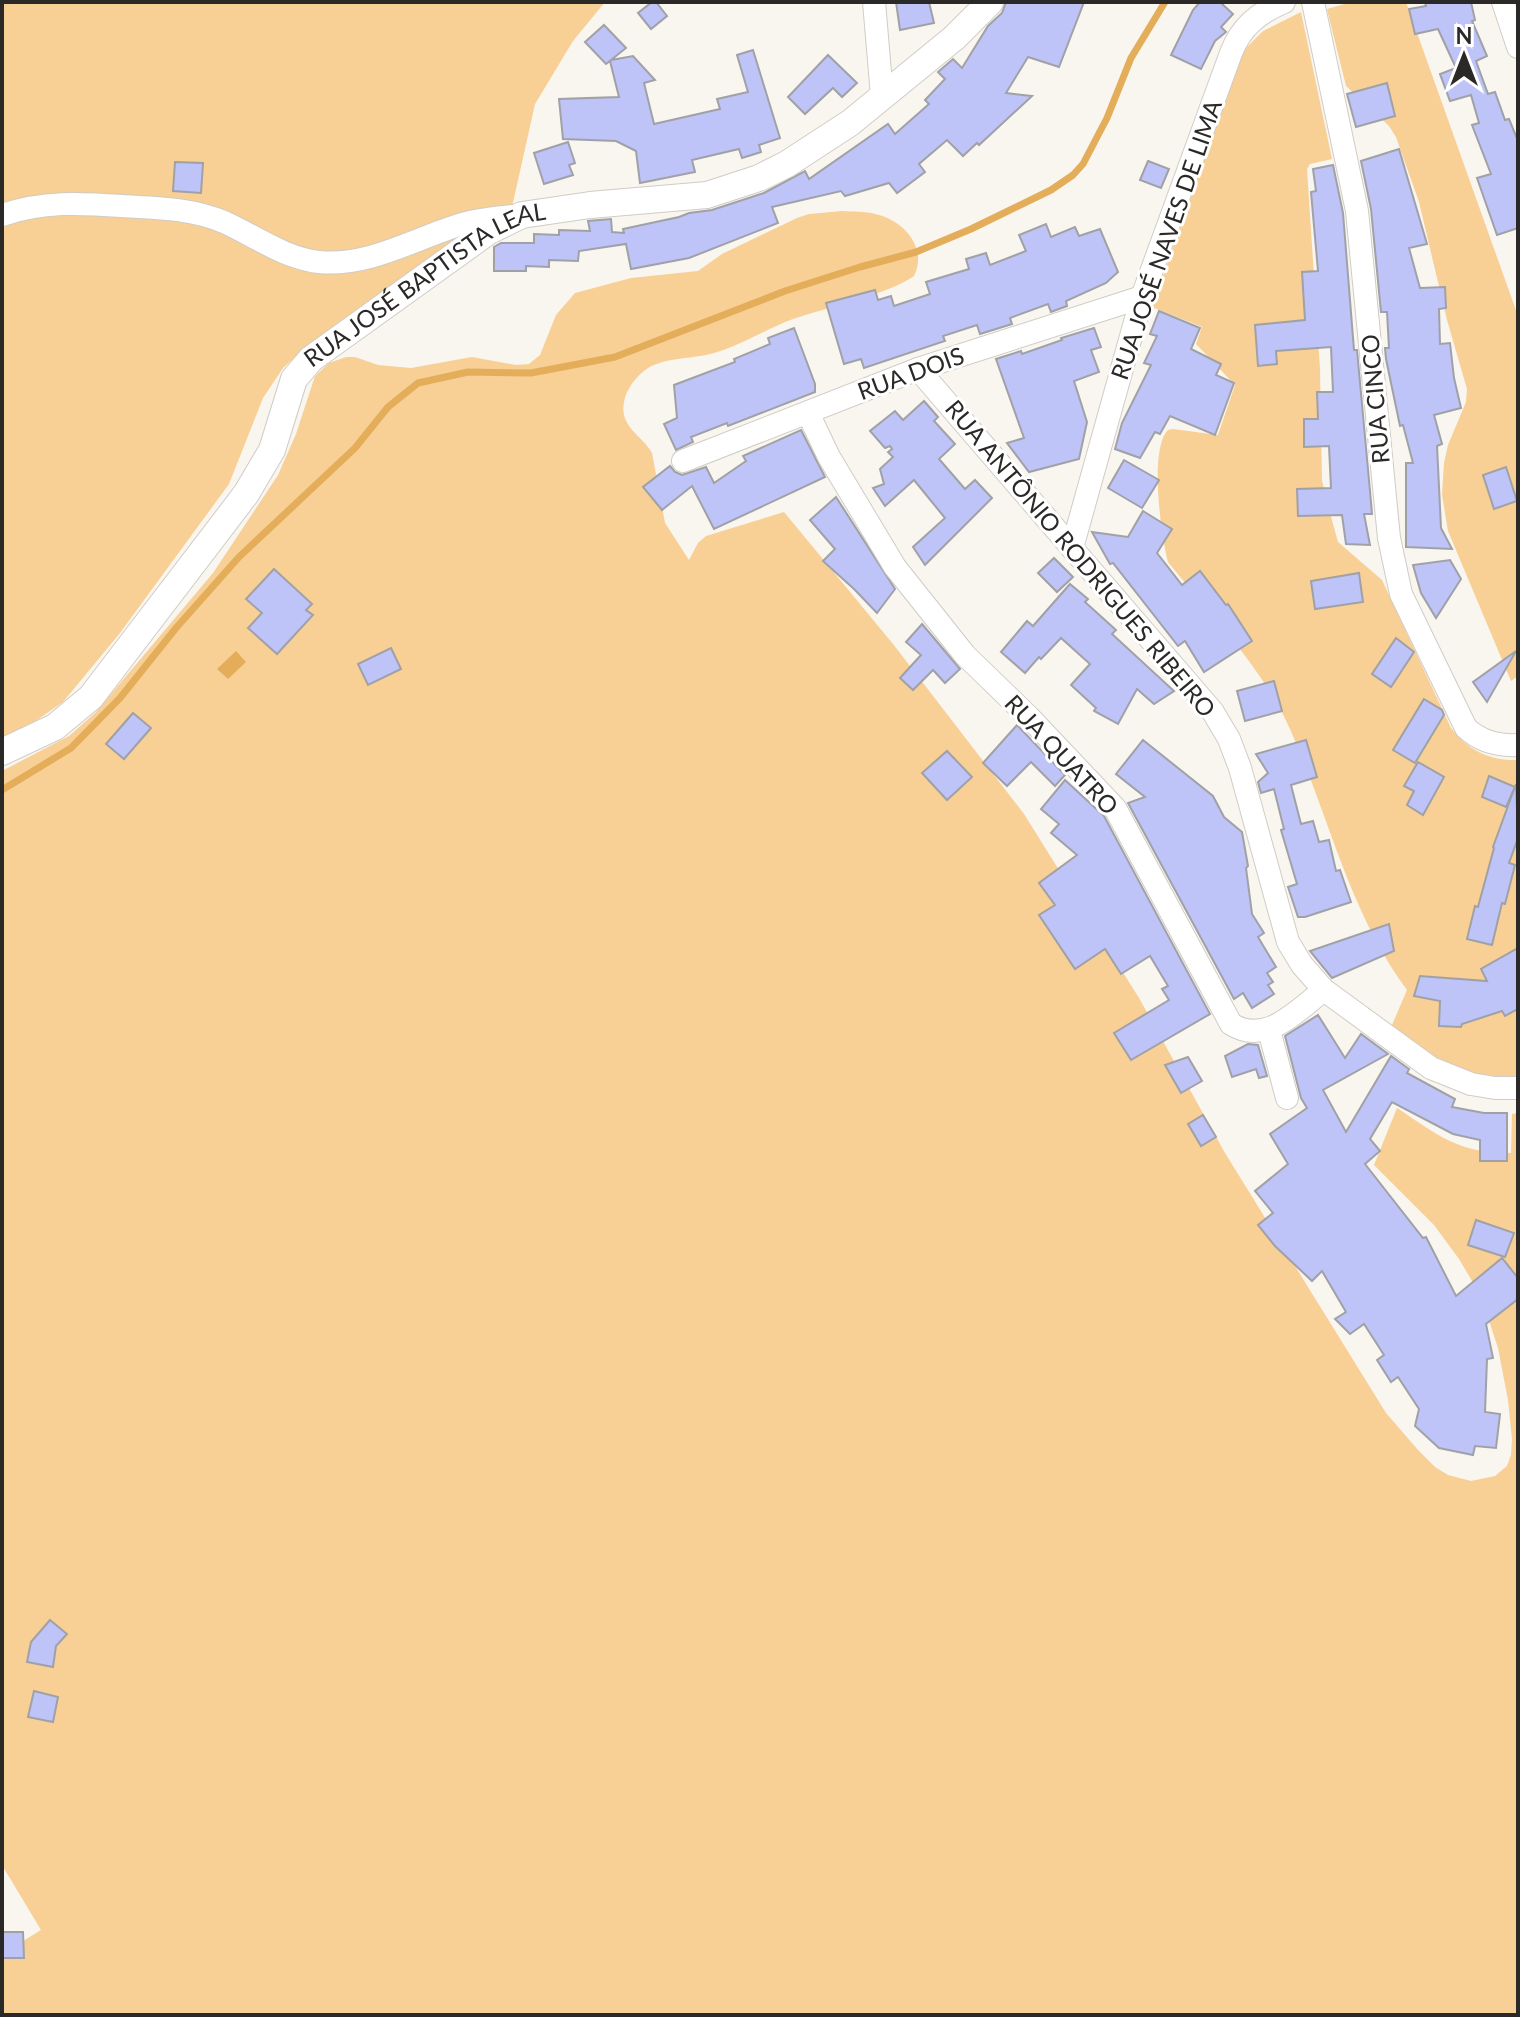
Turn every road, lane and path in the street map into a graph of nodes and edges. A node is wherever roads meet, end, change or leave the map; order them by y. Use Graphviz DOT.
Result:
graph roads {
  1 [pos="874,2"];
  2 [pos="990,2"];
  3 [pos="1284,2"];
  4 [pos="1313,2"];
  5 [pos="1503,2"];
  6 [pos="1518,47"];
  7 [pos="882,96"];
  8 [pos="2,215"];
  9 [pos="522,215"];
  10 [pos="1142,297"];
  11 [pos="918,369"];
  12 [pos="808,413"];
  13 [pos="683,461"];
  14 [pos="1072,548"];
  15 [pos="1518,745"];
  16 [pos="2,752"];
  17 [pos="1324,990"];
  18 [pos="1269,1030"];
  19 [pos="1518,1088"];
  20 [pos="1287,1098"];
  1 -- 7 [label="street"];
  2 -- 7 [label="street, RUA JOSÉ BAPTISTA LEAL"];
  3 -- 10 [label="street, RUA JOSÉ NAVES DE LIMA"];
  4 -- 15 [label="street, RUA CINCO"];
  5 -- 6 [label="street"];
  7 -- 9 [label="street, RUA JOSÉ BAPTISTA LEAL"];
  8 -- 9 [label="street"];
  9 -- 16 [label="street, RUA JOSÉ BAPTISTA LEAL"];
  10 -- 11 [label="street, RUA DOIS"];
  10 -- 14 [label="street, RUA JOSÉ NAVES DE LIMA"];
  11 -- 12 [label="street, RUA DOIS"];
  11 -- 14 [label="street, RUA ANTÔNIO RODRIGUES RIBEIRO"];
  12 -- 13 [label="street, RUA DOIS"];
  12 -- 18 [label="street, RUA QUATRO"];
  14 -- 17 [label="street, RUA ANTÔNIO RODRIGUES RIBEIRO"];
  17 -- 18 [label="street"];
  17 -- 19 [label="street, RUA ANTÔNIO RODRIGUES RIBEIRO"];
  18 -- 20 [label="street"];
}
